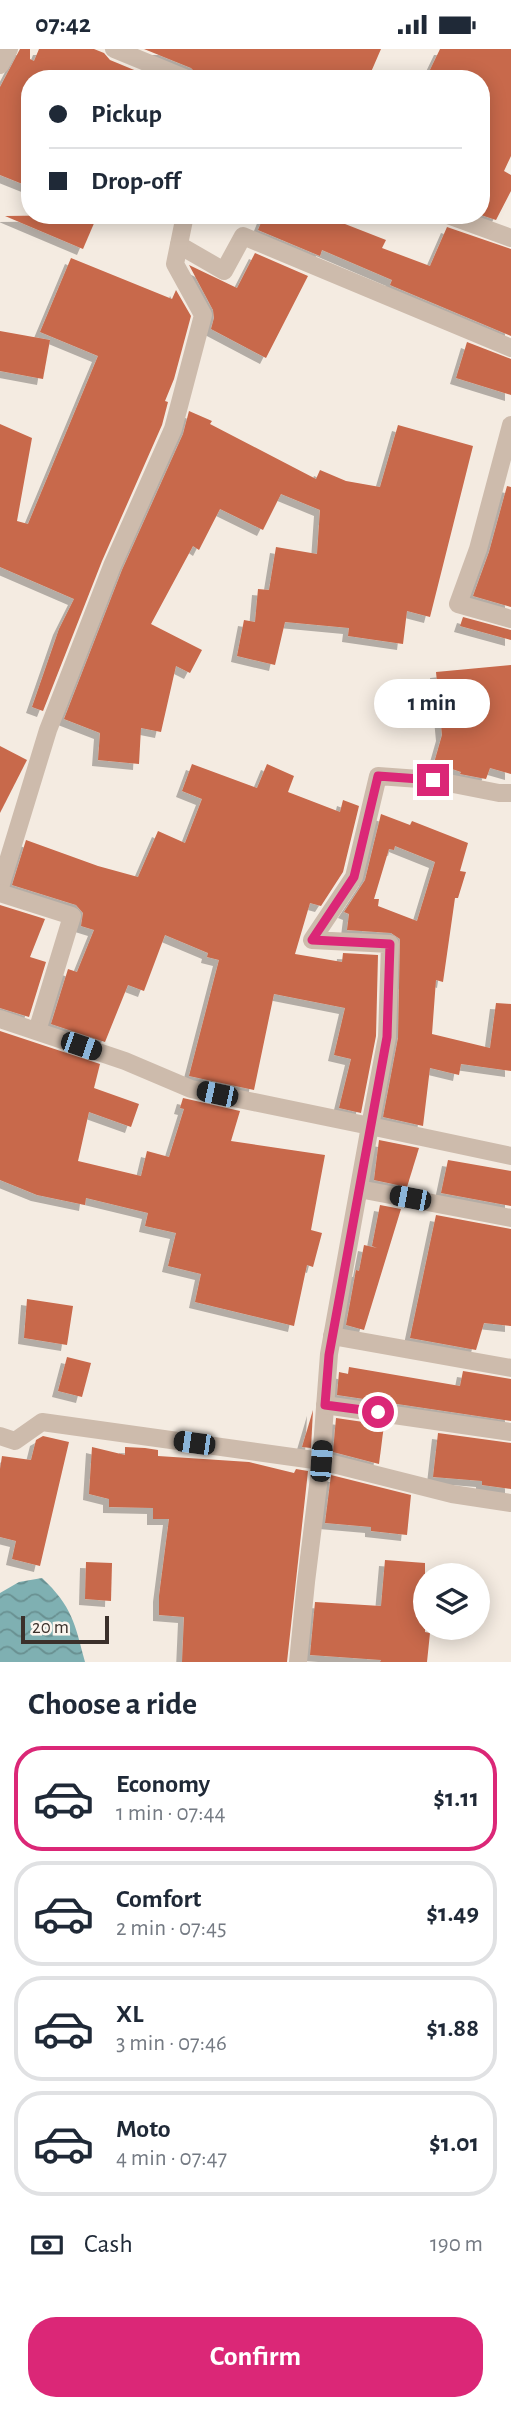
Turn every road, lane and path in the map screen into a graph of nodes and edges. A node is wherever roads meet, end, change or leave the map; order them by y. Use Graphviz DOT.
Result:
graph roads {
  1 [pos="9,49"];
  2 [pos="114,49"];
  3 [pos="0,65"];
  4 [pos="165,70"];
  5 [pos="183,224"];
  6 [pos="473,224"];
  7 [pos="511,238"];
  8 [pos="179,245"];
  9 [pos="511,348"];
  10 [pos="511,425"];
  11 [pos="511,619"];
  12 [pos="511,793"];
  13 [pos="0,887"];
  14 [pos="0,893"];
  15 [pos="0,1019"];
  16 [pos="37,1031"];
  17 [pos="370,1126"];
  18 [pos="511,1156"];
  19 [pos="359,1189"];
  20 [pos="511,1218"];
  21 [pos="332,1336"];
  22 [pos="511,1369"];
  23 [pos="325,1405"];
  24 [pos="511,1432"];
  25 [pos="0,1436"];
  26 [pos="321,1461"];
  27 [pos="511,1503"];
  28 [pos="299,1662"];
  1 -- 3 [label="street"];
  2 -- 4 [label="street"];
  5 -- 8 [label="street"];
  6 -- 7 [label="street"];
  8 -- 9 [label="street"];
  8 -- 13 [label="street"];
  10 -- 11 [label="street"];
  12 -- 17 [label="street"];
  14 -- 16 [label="street"];
  15 -- 16 [label="street"];
  16 -- 17 [label="street"];
  17 -- 18 [label="street"];
  17 -- 19 [label="street"];
  19 -- 20 [label="street"];
  19 -- 21 [label="street"];
  21 -- 22 [label="street"];
  21 -- 23 [label="street"];
  23 -- 24 [label="street"];
  23 -- 26 [label="street"];
  25 -- 26 [label="street"];
  26 -- 27 [label="street"];
  26 -- 28 [label="street"];
}
